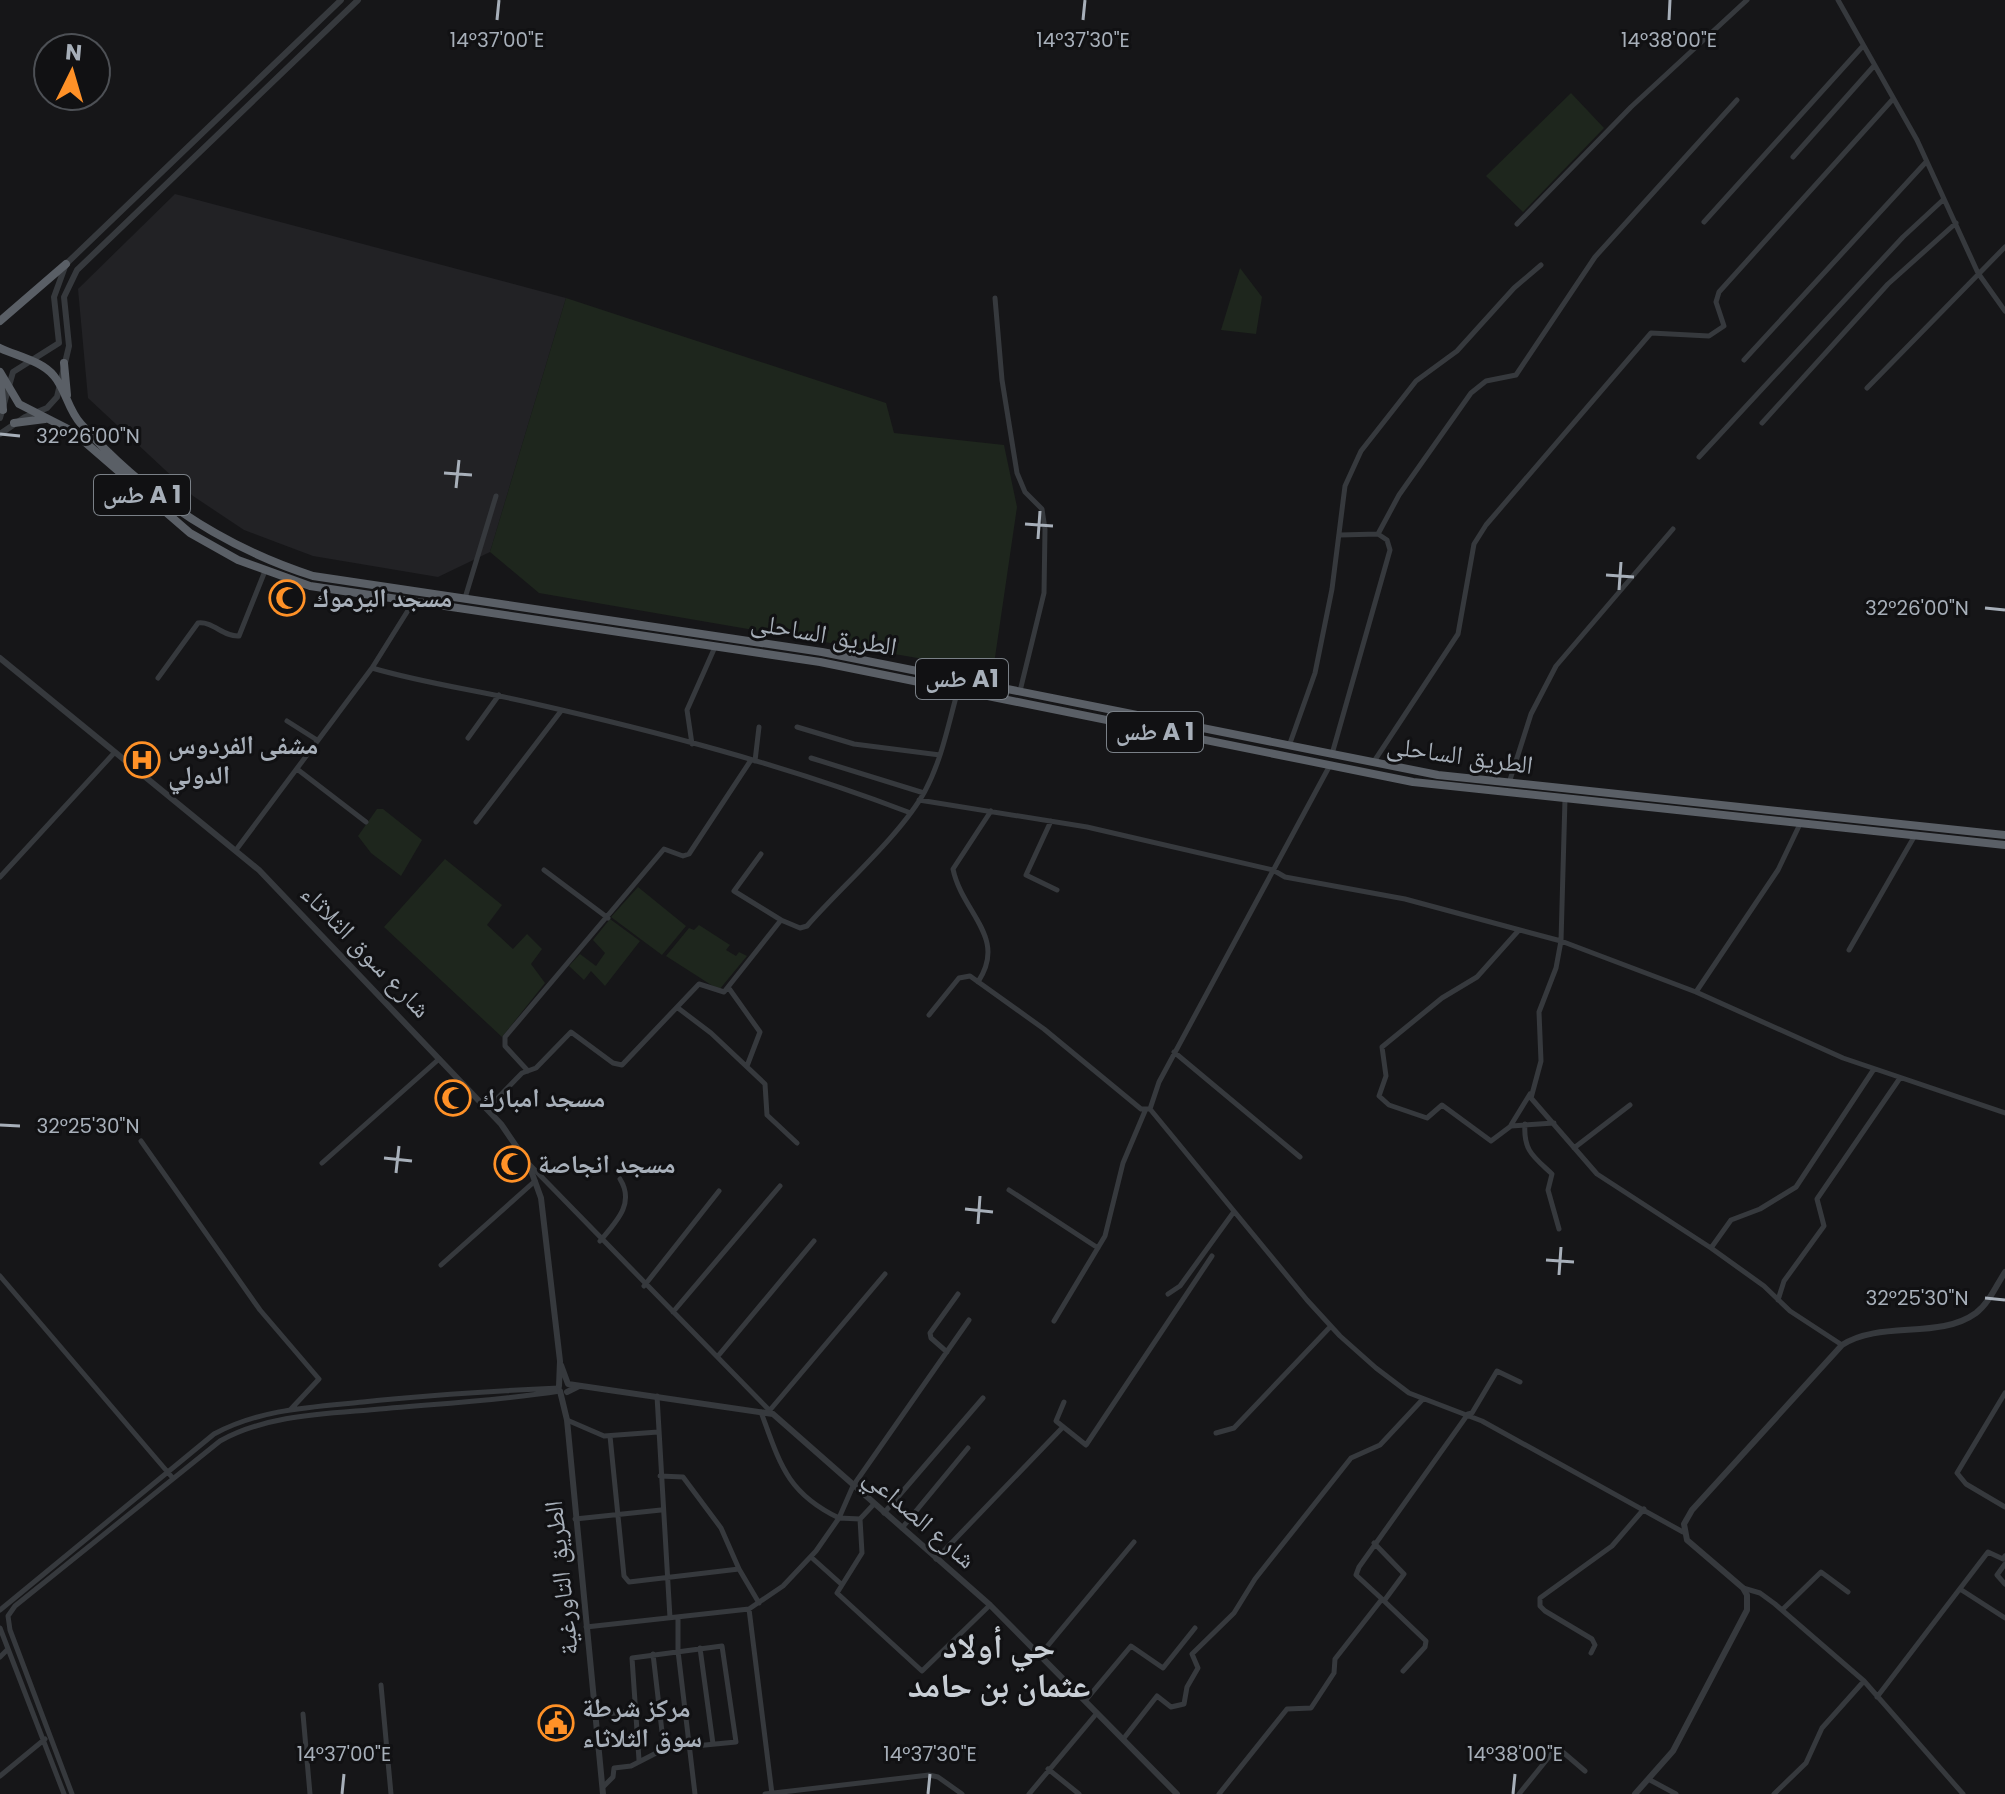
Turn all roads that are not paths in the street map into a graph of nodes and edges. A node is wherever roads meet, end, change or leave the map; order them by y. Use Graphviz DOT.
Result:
graph roads {
  1 [pos="341,0"];
  2 [pos="358,0"];
  3 [pos="1747,0"];
  4 [pos="1838,0"];
  5 [pos="1862,47"];
  6 [pos="1873,67"];
  7 [pos="1893,99"];
  8 [pos="1737,100"];
  9 [pos="1793,157"];
  10 [pos="1926,162"];
  11 [pos="1944,199"];
  12 [pos="1704,222"];
  13 [pos="1956,223"];
  14 [pos="1517,224"];
  15 [pos="2005,247"];
  16 [pos="66,264"];
  17 [pos="1541,265"];
  18 [pos="1978,273"];
  19 [pos="995,298"];
  20 [pos="2005,311"];
  21 [pos="0,321"];
  22 [pos="0,348"];
  23 [pos="1744,360"];
  24 [pos="32,362"];
  25 [pos="64,363"];
  26 [pos="0,372"];
  27 [pos="0,379"];
  28 [pos="59,382"];
  29 [pos="9,388"];
  30 [pos="1867,388"];
  31 [pos="70,408"];
  32 [pos="34,413"];
  33 [pos="1,414"];
  34 [pos="53,420"];
  35 [pos="14,423"];
  36 [pos="1762,423"];
  37 [pos="0,434"];
  38 [pos="1699,457"];
  39 [pos="496,496"];
  40 [pos="1673,529"];
  41 [pos="1378,534"];
  42 [pos="1340,535"];
  43 [pos="265,571"];
  44 [pos="464,599"];
  45 [pos="412,604"];
  46 [pos="518,607"];
  47 [pos="516,619"];
  48 [pos="715,647"];
  49 [pos="0,658"];
  50 [pos="372,668"];
  51 [pos="158,678"];
  52 [pos="958,690"];
  53 [pos="1020,691"];
  54 [pos="499,695"];
  55 [pos="561,711"];
  56 [pos="287,721"];
  57 [pos="759,727"];
  58 [pos="797,727"];
  59 [pos="1206,730"];
  60 [pos="468,738"];
  61 [pos="317,740"];
  62 [pos="1204,742"];
  63 [pos="692,744"];
  64 [pos="1289,747"];
  65 [pos="115,752"];
  66 [pos="941,755"];
  67 [pos="1332,756"];
  68 [pos="811,758"];
  69 [pos="753,761"];
  70 [pos="1372,764"];
  71 [pos="1329,767"];
  72 [pos="297,769"];
  73 [pos="1508,784"];
  74 [pos="924,793"];
  75 [pos="1565,798"];
  76 [pos="919,800"];
  77 [pos="991,810"];
  78 [pos="908,812"];
  79 [pos="1051,821"];
  80 [pos="366,822"];
  81 [pos="476,822"];
  82 [pos="1800,824"];
  83 [pos="1890,824"];
  84 [pos="1888,834"];
  85 [pos="2005,835"];
  86 [pos="1914,837"];
  87 [pos="2005,845"];
  88 [pos="236,850"];
  89 [pos="761,854"];
  90 [pos="544,870"];
  91 [pos="1273,870"];
  92 [pos="0,877"];
  93 [pos="1057,890"];
  94 [pos="608,918"];
  95 [pos="781,920"];
  96 [pos="1519,930"];
  97 [pos="1561,941"];
  98 [pos="1849,950"];
  99 [pos="978,982"];
  100 [pos="728,987"];
  101 [pos="1696,992"];
  102 [pos="678,1008"];
  103 [pos="929,1015"];
  104 [pos="1174,1052"];
  105 [pos="440,1059"];
  106 [pos="747,1066"];
  107 [pos="1874,1069"];
  108 [pos="528,1071"];
  109 [pos="1900,1078"];
  110 [pos="1530,1094"];
  111 [pos="1630,1105"];
  112 [pos="487,1109"];
  113 [pos="1148,1110"];
  114 [pos="2005,1113"];
  115 [pos="1555,1123"];
  116 [pos="1525,1124"];
  117 [pos="1511,1126"];
  118 [pos="141,1141"];
  119 [pos="797,1143"];
  120 [pos="1574,1148"];
  121 [pos="1300,1157"];
  122 [pos="322,1163"];
  123 [pos="529,1165"];
  124 [pos="620,1179"];
  125 [pos="535,1181"];
  126 [pos="780,1186"];
  127 [pos="1009,1190"];
  128 [pos="719,1191"];
  129 [pos="1233,1213"];
  130 [pos="1559,1229"];
  131 [pos="600,1241"];
  132 [pos="814,1241"];
  133 [pos="1098,1248"];
  134 [pos="1711,1248"];
  135 [pos="1212,1256"];
  136 [pos="441,1265"];
  137 [pos="885,1274"];
  138 [pos="0,1276"];
  139 [pos="2004,1277"];
  140 [pos="644,1286"];
  141 [pos="958,1294"];
  142 [pos="1168,1294"];
  143 [pos="1778,1300"];
  144 [pos="673,1312"];
  145 [pos="969,1320"];
  146 [pos="1054,1321"];
  147 [pos="1331,1326"];
  148 [pos="1842,1345"];
  149 [pos="947,1352"];
  150 [pos="718,1356"];
  151 [pos="1520,1382"];
  152 [pos="562,1389"];
  153 [pos="2005,1393"];
  154 [pos="657,1396"];
  155 [pos="396,1398"];
  156 [pos="983,1398"];
  157 [pos="1423,1399"];
  158 [pos="1064,1402"];
  159 [pos="398,1407"];
  160 [pos="291,1409"];
  161 [pos="761,1412"];
  162 [pos="771,1412"];
  163 [pos="1468,1414"];
  164 [pos="567,1420"];
  165 [pos="1062,1428"];
  166 [pos="658,1432"];
  167 [pos="1216,1433"];
  168 [pos="610,1436"];
  169 [pos="968,1448"];
  170 [pos="168,1473"];
  171 [pos="660,1476"];
  172 [pos="174,1478"];
  173 [pos="853,1486"];
  174 [pos="874,1504"];
  175 [pos="2005,1507"];
  176 [pos="1644,1509"];
  177 [pos="661,1510"];
  178 [pos="884,1513"];
  179 [pos="619,1514"];
  180 [pos="839,1518"];
  181 [pos="575,1519"];
  182 [pos="860,1519"];
  183 [pos="902,1529"];
  184 [pos="1683,1532"];
  185 [pos="1134,1542"];
  186 [pos="1374,1543"];
  187 [pos="81,1547"];
  188 [pos="811,1557"];
  189 [pos="936,1559"];
  190 [pos="2005,1559"];
  191 [pos="739,1569"];
  192 [pos="667,1577"];
  193 [pos="840,1583"];
  194 [pos="2005,1584"];
  195 [pos="1743,1588"];
  196 [pos="1960,1589"];
  197 [pos="1848,1592"];
  198 [pos="1383,1600"];
  199 [pos="759,1603"];
  200 [pos="990,1605"];
  201 [pos="749,1609"];
  202 [pos="1782,1610"];
  203 [pos="0,1612"];
  204 [pos="8,1616"];
  205 [pos="674,1617"];
  206 [pos="2005,1618"];
  207 [pos="586,1627"];
  208 [pos="0,1628"];
  209 [pos="1195,1628"];
  210 [pos="700,1648"];
  211 [pos="7,1650"];
  212 [pos="678,1651"];
  213 [pos="1591,1653"];
  214 [pos="653,1654"];
  215 [pos="1040,1655"];
  216 [pos="0,1657"];
  217 [pos="1403,1671"];
  218 [pos="1864,1681"];
  219 [pos="381,1685"];
  220 [pos="1877,1698"];
  221 [pos="1085,1701"];
  222 [pos="635,1711"];
  223 [pos="1097,1713"];
  224 [pos="303,1714"];
  225 [pos="596,1715"];
  226 [pos="50,1735"];
  227 [pos="1124,1738"];
  228 [pos="43,1740"];
  229 [pos="713,1744"];
  230 [pos="689,1745"];
  231 [pos="664,1749"];
  232 [pos="639,1760"];
  233 [pos="1048,1769"];
  234 [pos="1585,1771"];
  235 [pos="0,1776"];
  236 [pos="1650,1780"];
  237 [pos="603,1790"];
  238 [pos="64,1794"];
  239 [pos="72,1794"];
  240 [pos="310,1794"];
  241 [pos="391,1794"];
  242 [pos="695,1794"];
  243 [pos="765,1794"];
  244 [pos="772,1794"];
  245 [pos="962,1794"];
  246 [pos="1029,1794"];
  247 [pos="1079,1794"];
  248 [pos="1177,1794"];
  249 [pos="1219,1794"];
  250 [pos="1519,1794"];
  251 [pos="1635,1794"];
  252 [pos="1676,1794"];
  253 [pos="1774,1794"];
  254 [pos="1963,1794"];
  1 -- 16 [label="street"];
  2 -- 25 [label="street"];
  3 -- 14 [label="street"];
  4 -- 5 [label="street"];
  5 -- 6 [label="street"];
  5 -- 12 [label="street"];
  6 -- 7 [label="street"];
  6 -- 9 [label="street"];
  7 -- 10 [label="street"];
  7 -- 70 [label="street"];
  8 -- 41 [label="street"];
  10 -- 11 [label="street"];
  10 -- 23 [label="street"];
  11 -- 13 [label="street"];
  11 -- 38 [label="street"];
  13 -- 18 [label="street"];
  13 -- 36 [label="street"];
  15 -- 18 [label="street"];
  16 -- 21 [label="highway"];
  16 -- 24 [label="street"];
  17 -- 42 [label="street"];
  18 -- 20 [label="street"];
  18 -- 30 [label="street"];
  19 -- 53 [label="street"];
  22 -- 24 [label="highway"];
  24 -- 28 [label="highway"];
  24 -- 29 [label="street"];
  25 -- 28 [label="street"];
  25 -- 31 [label="highway"];
  26 -- 29 [label="highway, طس A 1"];
  27 -- 33 [label="highway"];
  28 -- 31 [label="highway, الطريق الساحلى / طس A1"];
  28 -- 32 [label="street"];
  29 -- 32 [label="highway, طس A 1"];
  29 -- 33 [label="street"];
  31 -- 44 [label="highway, الطريق الساحلى / طس A1"];
  32 -- 34 [label="highway, طس A 1"];
  32 -- 35 [label="street"];
  34 -- 35 [label="highway"];
  34 -- 43 [label="highway, طس A 1"];
  35 -- 37 [label="street"];
  39 -- 44 [label="street"];
  40 -- 73 [label="street"];
  41 -- 42 [label="street"];
  41 -- 67 [label="street"];
  42 -- 64 [label="street"];
  43 -- 45 [label="highway, الطريق الساحلى / طس A 1"];
  43 -- 51 [label="street"];
  44 -- 46 [label="highway, الطريق الساحلى / طس A1"];
  45 -- 47 [label="highway, الطريق الساحلى / طس A 1"];
  45 -- 50 [label="street"];
  46 -- 47 [label="highway"];
  46 -- 53 [label="highway, الطريق الساحلى / طس A1"];
  47 -- 48 [label="highway, الطريق الساحلى / طس A 1"];
  48 -- 52 [label="highway, الطريق الساحلى / طس A 1"];
  48 -- 63 [label="street"];
  49 -- 65 [label="street, شارع سوق الثلاثاء"];
  50 -- 54 [label="street"];
  50 -- 61 [label="street"];
  52 -- 62 [label="highway, الطريق الساحلى / طس A 1"];
  52 -- 66 [label="street"];
  53 -- 59 [label="highway, الطريق الساحلى / طس A1"];
  54 -- 55 [label="street"];
  54 -- 60 [label="street"];
  55 -- 63 [label="street"];
  55 -- 81 [label="street"];
  56 -- 61 [label="street"];
  57 -- 69 [label="street"];
  58 -- 66 [label="street"];
  59 -- 62 [label="highway"];
  59 -- 64 [label="highway, الطريق الساحلى / طس A1"];
  61 -- 72 [label="street"];
  62 -- 71 [label="highway, الطريق الساحلى / طس A 1"];
  63 -- 69 [label="street"];
  64 -- 67 [label="highway, الطريق الساحلى / طس A1"];
  65 -- 88 [label="street, شارع سوق الثلاثاء"];
  65 -- 92 [label="street"];
  66 -- 74 [label="street"];
  67 -- 70 [label="highway, الطريق الساحلى / طس A1"];
  68 -- 74 [label="street"];
  69 -- 78 [label="street"];
  69 -- 94 [label="street"];
  70 -- 73 [label="highway, الطريق الساحلى / طس A1"];
  71 -- 75 [label="highway, الطريق الساحلى / طس A 1"];
  71 -- 91 [label="street"];
  72 -- 80 [label="street"];
  72 -- 88 [label="street"];
  73 -- 83 [label="highway, الطريق الساحلى / طس A1"];
  74 -- 76 [label="street"];
  75 -- 82 [label="highway, الطريق الساحلى / طس A 1"];
  75 -- 97 [label="street"];
  76 -- 77 [label="street"];
  76 -- 78 [label="street"];
  77 -- 79 [label="street"];
  77 -- 99 [label="street"];
  78 -- 95 [label="street"];
  79 -- 91 [label="street"];
  79 -- 93 [label="street"];
  82 -- 84 [label="highway, الطريق الساحلى / طس A 1"];
  82 -- 101 [label="street"];
  83 -- 84 [label="highway"];
  83 -- 85 [label="highway, الطريق الساحلى / طس A1"];
  84 -- 86 [label="highway, الطريق الساحلى / طس A 1"];
  86 -- 87 [label="highway, الطريق الساحلى / طس A 1"];
  86 -- 98 [label="street"];
  88 -- 105 [label="street, شارع سوق الثلاثاء"];
  89 -- 95 [label="street"];
  90 -- 94 [label="street"];
  91 -- 96 [label="street"];
  91 -- 104 [label="street"];
  94 -- 108 [label="street"];
  95 -- 100 [label="street"];
  96 -- 97 [label="street"];
  96 -- 117 [label="street"];
  97 -- 101 [label="street"];
  97 -- 110 [label="street"];
  99 -- 103 [label="street"];
  99 -- 113 [label="street"];
  100 -- 102 [label="street"];
  100 -- 106 [label="street"];
  101 -- 107 [label="street"];
  102 -- 106 [label="street"];
  102 -- 108 [label="street"];
  104 -- 113 [label="street"];
  104 -- 121 [label="street"];
  105 -- 112 [label="street, شارع سوق الثلاثاء"];
  105 -- 122 [label="street"];
  106 -- 119 [label="street"];
  107 -- 109 [label="street"];
  107 -- 134 [label="street"];
  108 -- 112 [label="street"];
  109 -- 114 [label="street"];
  109 -- 143 [label="street"];
  110 -- 115 [label="street"];
  110 -- 117 [label="street"];
  111 -- 120 [label="street"];
  112 -- 123 [label="street, شارع سوق الثلاثاء"];
  113 -- 129 [label="street"];
  113 -- 133 [label="street"];
  115 -- 116 [label="street"];
  115 -- 120 [label="street"];
  116 -- 117 [label="street"];
  116 -- 130 [label="street"];
  118 -- 160 [label="street"];
  120 -- 134 [label="street"];
  123 -- 125 [label="street, شارع سوق الثلاثاء"];
  123 -- 131 [label="street"];
  124 -- 131 [label="street"];
  125 -- 136 [label="street"];
  125 -- 152 [label="street, شارع سوق الثلاثاء"];
  126 -- 144 [label="street"];
  127 -- 133 [label="street"];
  128 -- 140 [label="street"];
  129 -- 142 [label="street"];
  129 -- 147 [label="street"];
  131 -- 140 [label="street"];
  132 -- 150 [label="street"];
  133 -- 146 [label="street"];
  134 -- 143 [label="street"];
  135 -- 165 [label="street"];
  137 -- 162 [label="street"];
  138 -- 170 [label="street"];
  139 -- 148 [label="street"];
  140 -- 144 [label="street"];
  141 -- 149 [label="street"];
  143 -- 148 [label="street"];
  144 -- 150 [label="street"];
  145 -- 149 [label="street"];
  147 -- 157 [label="street"];
  147 -- 167 [label="street"];
  148 -- 184 [label="street"];
  149 -- 173 [label="street"];
  150 -- 162 [label="street"];
  151 -- 163 [label="street"];
  152 -- 154 [label="street"];
  152 -- 155 [label="street"];
  152 -- 159 [label="street"];
  152 -- 164 [label="street, الطريق التاورغية"];
  153 -- 175 [label="street"];
  154 -- 161 [label="street"];
  154 -- 166 [label="street"];
  155 -- 159 [label="street"];
  155 -- 160 [label="street"];
  156 -- 178 [label="street"];
  157 -- 163 [label="street"];
  157 -- 227 [label="street"];
  158 -- 165 [label="street"];
  159 -- 172 [label="street"];
  160 -- 170 [label="street"];
  161 -- 162 [label="street"];
  161 -- 180 [label="street"];
  162 -- 173 [label="street, شارع الصداعي"];
  163 -- 176 [label="street"];
  163 -- 186 [label="street"];
  164 -- 168 [label="street"];
  164 -- 181 [label="street, الطريق التاورغية"];
  165 -- 189 [label="street"];
  166 -- 168 [label="street"];
  166 -- 171 [label="street"];
  168 -- 179 [label="street"];
  169 -- 183 [label="street"];
  170 -- 172 [label="street"];
  170 -- 187 [label="street"];
  171 -- 177 [label="street"];
  171 -- 191 [label="street"];
  172 -- 187 [label="street"];
  173 -- 174 [label="street, شارع الصداعي"];
  173 -- 180 [label="street"];
  174 -- 178 [label="street, شارع الصداعي"];
  174 -- 182 [label="street"];
  176 -- 184 [label="street"];
  176 -- 213 [label="street"];
  177 -- 179 [label="street"];
  177 -- 192 [label="street"];
  178 -- 183 [label="street, شارع الصداعي"];
  179 -- 181 [label="street"];
  179 -- 192 [label="street"];
  180 -- 182 [label="street"];
  180 -- 188 [label="street"];
  181 -- 207 [label="street, الطريق التاورغية"];
  182 -- 193 [label="street"];
  183 -- 189 [label="street, شارع الصداعي"];
  184 -- 195 [label="street"];
  185 -- 215 [label="street"];
  186 -- 198 [label="street"];
  186 -- 198 [label="street"];
  187 -- 203 [label="street"];
  187 -- 204 [label="street"];
  188 -- 193 [label="street"];
  188 -- 199 [label="street"];
  189 -- 200 [label="street, شارع الصداعي"];
  190 -- 194 [label="street"];
  190 -- 196 [label="street"];
  191 -- 192 [label="street"];
  191 -- 199 [label="street"];
  192 -- 205 [label="street"];
  193 -- 200 [label="street"];
  195 -- 202 [label="street"];
  195 -- 236 [label="street"];
  196 -- 206 [label="street"];
  196 -- 220 [label="street"];
  197 -- 202 [label="street"];
  198 -- 217 [label="street"];
  198 -- 249 [label="street"];
  199 -- 201 [label="street"];
  200 -- 215 [label="street, شارع الصداعي"];
  201 -- 205 [label="street"];
  201 -- 244 [label="street"];
  202 -- 218 [label="street"];
  203 -- 204 [label="street"];
  204 -- 226 [label="street"];
  205 -- 207 [label="street"];
  205 -- 212 [label="street"];
  207 -- 225 [label="street, الطريق التاورغية"];
  208 -- 211 [label="street"];
  209 -- 221 [label="street"];
  210 -- 212 [label="street"];
  210 -- 229 [label="street"];
  210 -- 229 [label="street"];
  211 -- 216 [label="street"];
  211 -- 228 [label="street"];
  212 -- 214 [label="street"];
  212 -- 230 [label="street"];
  214 -- 222 [label="street"];
  214 -- 231 [label="street"];
  215 -- 221 [label="street, شارع الصداعي"];
  218 -- 220 [label="street"];
  218 -- 253 [label="street"];
  219 -- 241 [label="street"];
  220 -- 254 [label="street"];
  221 -- 223 [label="street, شارع الصداعي"];
  222 -- 225 [label="street"];
  222 -- 232 [label="street"];
  223 -- 227 [label="street, شارع الصداعي"];
  223 -- 233 [label="street"];
  224 -- 240 [label="street"];
  225 -- 237 [label="street, الطريق التاورغية"];
  226 -- 228 [label="street"];
  226 -- 239 [label="street"];
  227 -- 248 [label="street, شارع الصداعي"];
  228 -- 235 [label="street"];
  228 -- 238 [label="street"];
  229 -- 230 [label="street"];
  230 -- 231 [label="street"];
  230 -- 242 [label="street"];
  231 -- 232 [label="street"];
  232 -- 237 [label="street"];
  233 -- 246 [label="street"];
  233 -- 247 [label="street"];
  234 -- 250 [label="street"];
  236 -- 251 [label="street"];
  236 -- 252 [label="street"];
  243 -- 244 [label="street"];
  244 -- 245 [label="street"];
}
